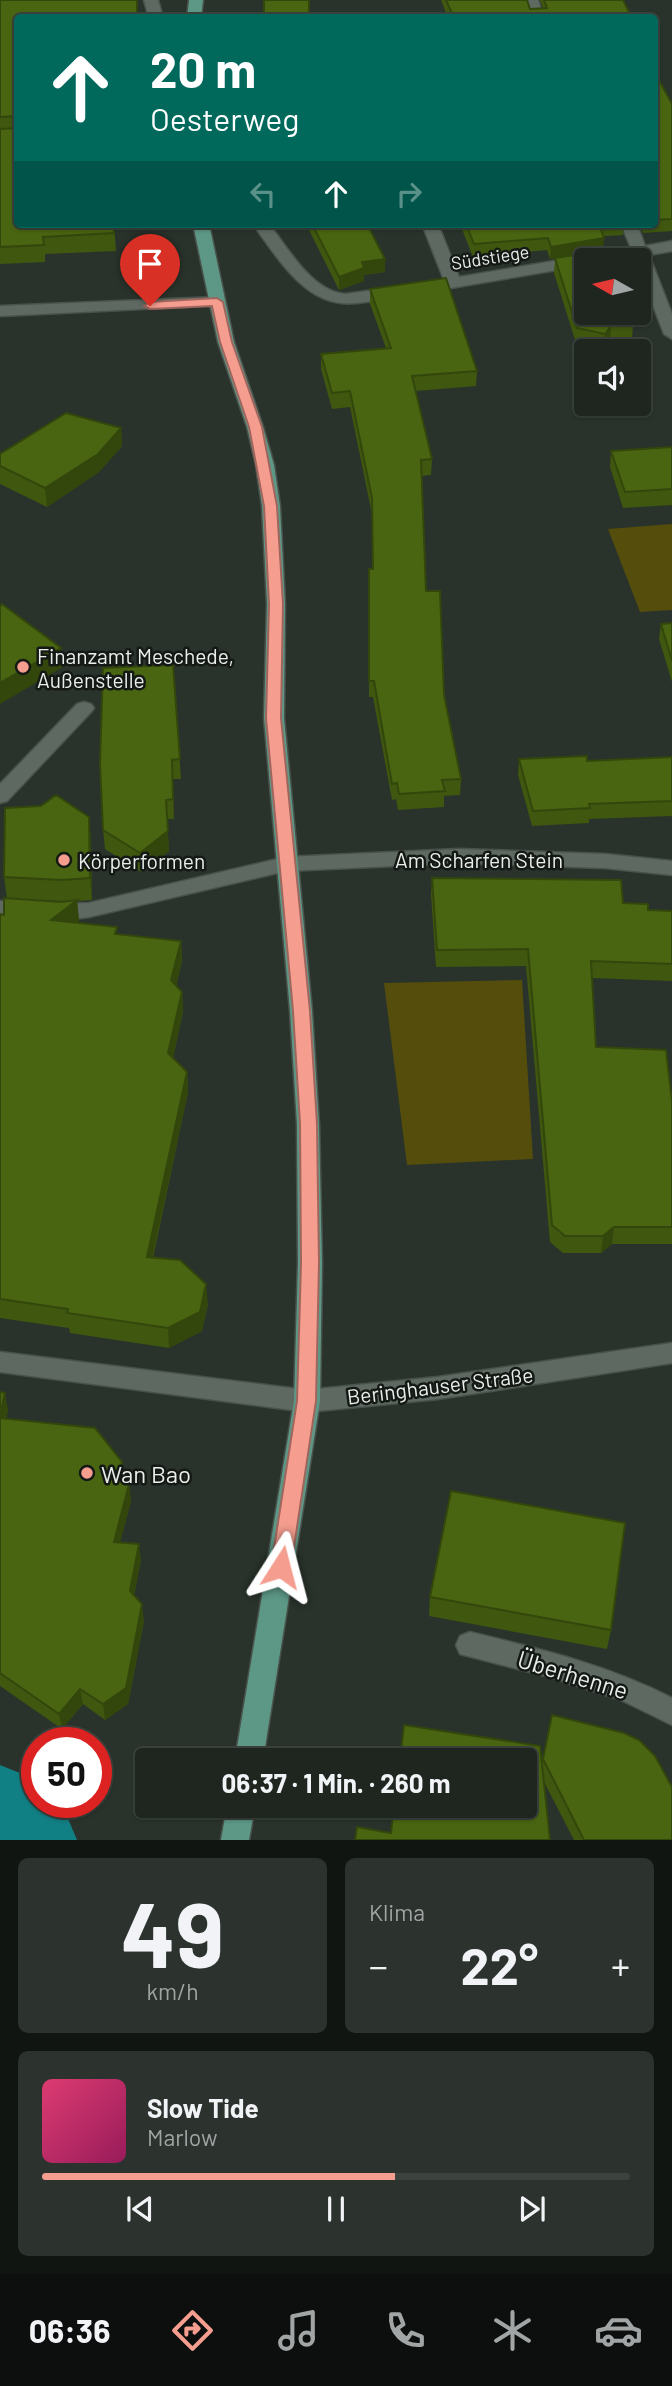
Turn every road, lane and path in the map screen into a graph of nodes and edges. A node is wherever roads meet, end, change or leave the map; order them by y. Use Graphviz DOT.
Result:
graph roads {
  1 [pos="202,228"];
  2 [pos="264,228"];
  3 [pos="432,228"];
  4 [pos="631,228"];
  5 [pos="672,246"];
  6 [pos="640,248"];
  7 [pos="651,250"];
  8 [pos="574,263"];
  9 [pos="651,277"];
  10 [pos="453,282"];
  11 [pos="217,302"];
  12 [pos="0,311"];
  13 [pos="672,334"];
  14 [pos="84,708"];
  15 [pos="0,796"];
  16 [pos="286,864"];
  17 [pos="672,868"];
  18 [pos="0,908"];
  19 [pos="672,1353"];
  20 [pos="0,1362"];
  21 [pos="307,1401"];
  22 [pos="470,1645"];
  23 [pos="672,1712"];
  24 [pos="251,1748"];
  25 [pos="239,1818"];
  26 [pos="235,1840"];
  1 -- 11 [label="main road"];
  2 -- 10 [label="street, Südstiege"];
  3 -- 10 [label="street"];
  4 -- 6 [label="street"];
  5 -- 7 [label="street, Südstiege"];
  8 -- 10 [label="street, Südstiege"];
  9 -- 13 [label="street"];
  11 -- 12 [label="street"];
  11 -- 16 [label="main road"];
  14 -- 15 [label="street"];
  16 -- 17 [label="street, Am Scharfen Stein"];
  16 -- 18 [label="street, Am Scharfen Stein"];
  16 -- 21 [label="main road"];
  19 -- 21 [label="street, Beringhauser Straße"];
  20 -- 21 [label="street, Beringhauser Straße"];
  21 -- 24 [label="main road"];
  22 -- 23 [label="street, Überhenne"];
  25 -- 26 [label="main road"];
}
